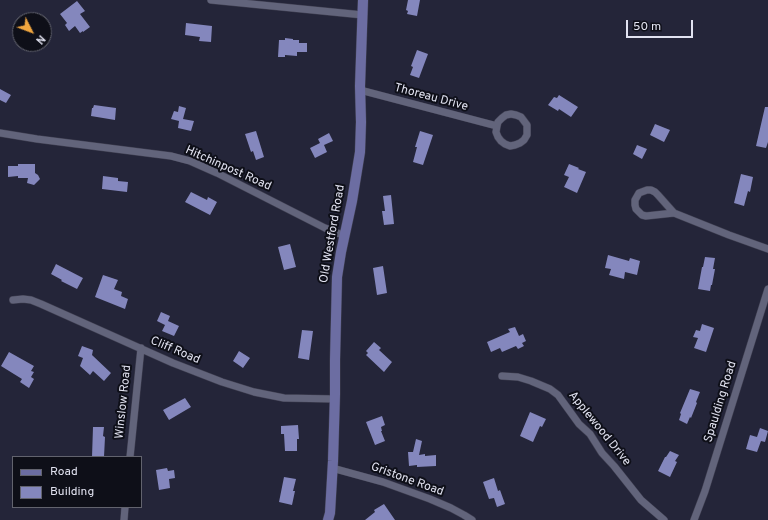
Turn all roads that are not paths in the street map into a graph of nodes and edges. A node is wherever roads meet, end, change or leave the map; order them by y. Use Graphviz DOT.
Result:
graph roads {
  1 [pos="210,0"];
  2 [pos="363,0"];
  3 [pos="363,15"];
  4 [pos="360,90"];
  5 [pos="496,126"];
  6 [pos="0,133"];
  7 [pos="674,213"];
  8 [pos="344,236"];
  9 [pos="768,248"];
  10 [pos="768,289"];
  11 [pos="13,300"];
  12 [pos="766,304"];
  13 [pos="141,348"];
  14 [pos="502,376"];
  15 [pos="335,399"];
  16 [pos="130,456"];
  17 [pos="332,468"];
  18 [pos="125,508"];
  19 [pos="124,520"];
  20 [pos="328,520"];
  21 [pos="472,520"];
  22 [pos="664,520"];
  23 [pos="694,520"];
  1 -- 3 [label="street"];
  2 -- 3 [label="main road, Old Westford Road"];
  3 -- 4 [label="main road, Old Westford Road"];
  4 -- 5 [label="street, Thoreau Drive"];
  4 -- 8 [label="main road, Old Westford Road"];
  5 -- 5 [label="street"];
  6 -- 8 [label="street, Hitchinpost Road"];
  7 -- 7 [label="street"];
  7 -- 9 [label="street"];
  8 -- 15 [label="main road, Old Westford Road"];
  10 -- 12 [label="street, Spaulding Road"];
  11 -- 13 [label="street, Cliff Road"];
  12 -- 23 [label="street, Spaulding Road"];
  13 -- 15 [label="street, Cliff Road"];
  13 -- 16 [label="street, Winslow Road"];
  14 -- 22 [label="street, Applewood Drive"];
  15 -- 17 [label="main road, Old Westford Road"];
  17 -- 20 [label="main road, Old Westford Road"];
  17 -- 21 [label="street, Gristone Road"];
  18 -- 19 [label="street"];
}
